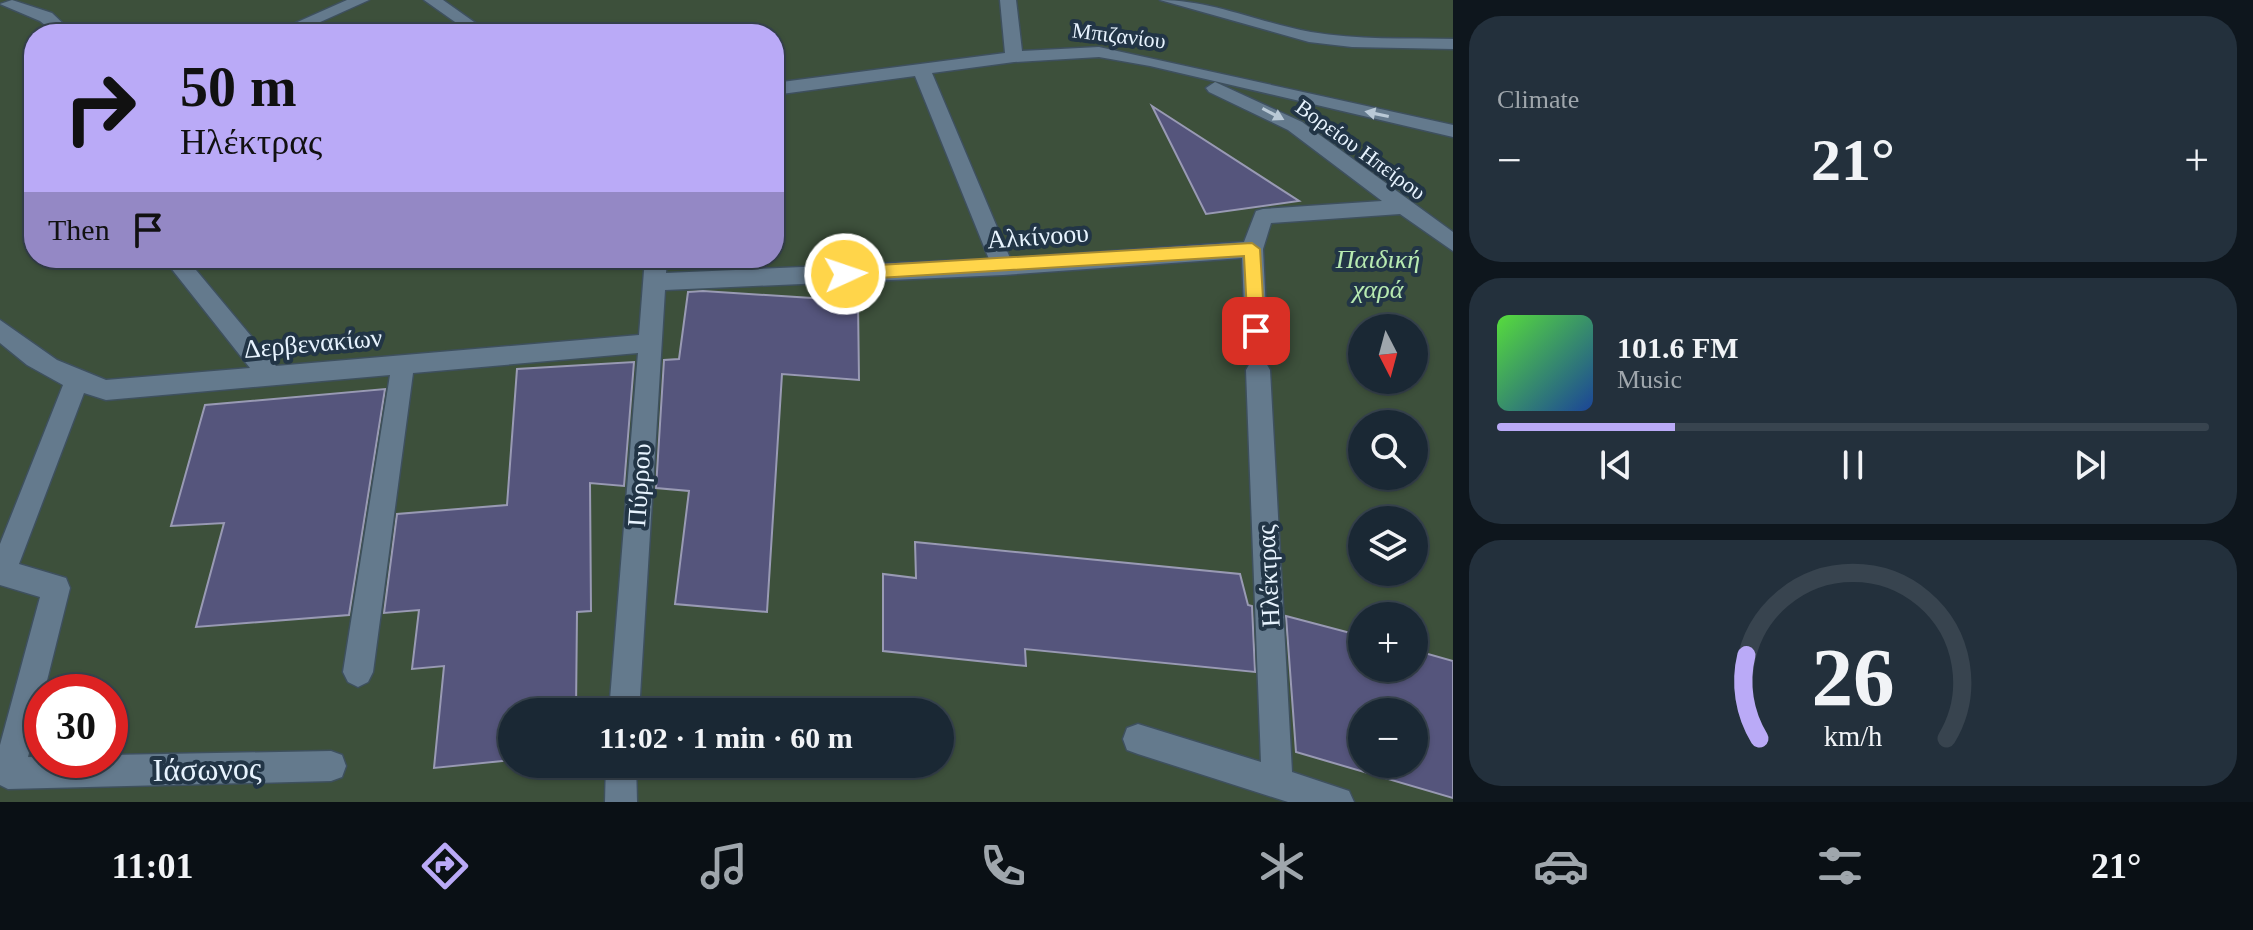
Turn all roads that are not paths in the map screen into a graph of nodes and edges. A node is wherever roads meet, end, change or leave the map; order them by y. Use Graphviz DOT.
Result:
graph roads {
  1 [pos="361,0"];
  2 [pos="432,0"];
  3 [pos="1008,0"];
  4 [pos="1168,0"];
  5 [pos="6,6"];
  6 [pos="54,24"];
  7 [pos="302,24"];
  8 [pos="468,24"];
  9 [pos="1453,44"];
  10 [pos="1014,57"];
  11 [pos="1150,61"];
  12 [pos="922,70"];
  13 [pos="784,88"];
  14 [pos="1453,131"];
  15 [pos="1400,207"];
  16 [pos="1453,243"];
  17 [pos="1252,249"];
  18 [pos="1003,267"];
  19 [pos="182,268"];
  20 [pos="655,270"];
  21 [pos="0,329"];
  22 [pos="1256,331"];
  23 [pos="649,343"];
  24 [pos="403,364"];
  25 [pos="1258,370"];
  26 [pos="269,374"];
  27 [pos="76,382"];
  28 [pos="358,672"];
  29 [pos="625,698"];
  30 [pos="1138,739"];
  31 [pos="331,766"];
  32 [pos="621,778"];
  33 [pos="1277,783"];
  34 [pos="621,802"];
  35 [pos="1338,802"];
  1 -- 7 [label="street"];
  2 -- 8 [label="street"];
  3 -- 10 [label="street"];
  4 -- 9 [label="street"];
  5 -- 6 [label="street"];
  10 -- 11 [label="street, Μπιζανίου"];
  10 -- 12 [label="street, Μπιζανίου"];
  14 -- 11 [label="street, Μπιζανίου, one-way"];
  11 -- 15 [label="street, Βορείου Ηπείρου, one-way"];
  12 -- 13 [label="street, Μπιζανίου"];
  12 -- 18 [label="street"];
  15 -- 16 [label="street, Βορείου Ηπείρου"];
  15 -- 17 [label="street"];
  17 -- 18 [label="street, Αλκίνοου"];
  17 -- 22 [label="street"];
  18 -- 20 [label="street, Αλκίνοου"];
  19 -- 26 [label="street"];
  20 -- 23 [label="street, Πύρρου"];
  21 -- 27 [label="street, Δερβενακίων"];
  23 -- 24 [label="street, Δερβενακίων"];
  23 -- 29 [label="street, Πύρρου"];
  24 -- 26 [label="street, Δερβενακίων"];
  24 -- 28 [label="street"];
  25 -- 33 [label="street, Ηλέκτρας"];
  26 -- 27 [label="street, Δερβενακίων"];
  27 -- 31 [label="street, Ιάσωνος"];
  30 -- 33 [label="street"];
  32 -- 34 [label="street"];
  33 -- 35 [label="street"];
}
